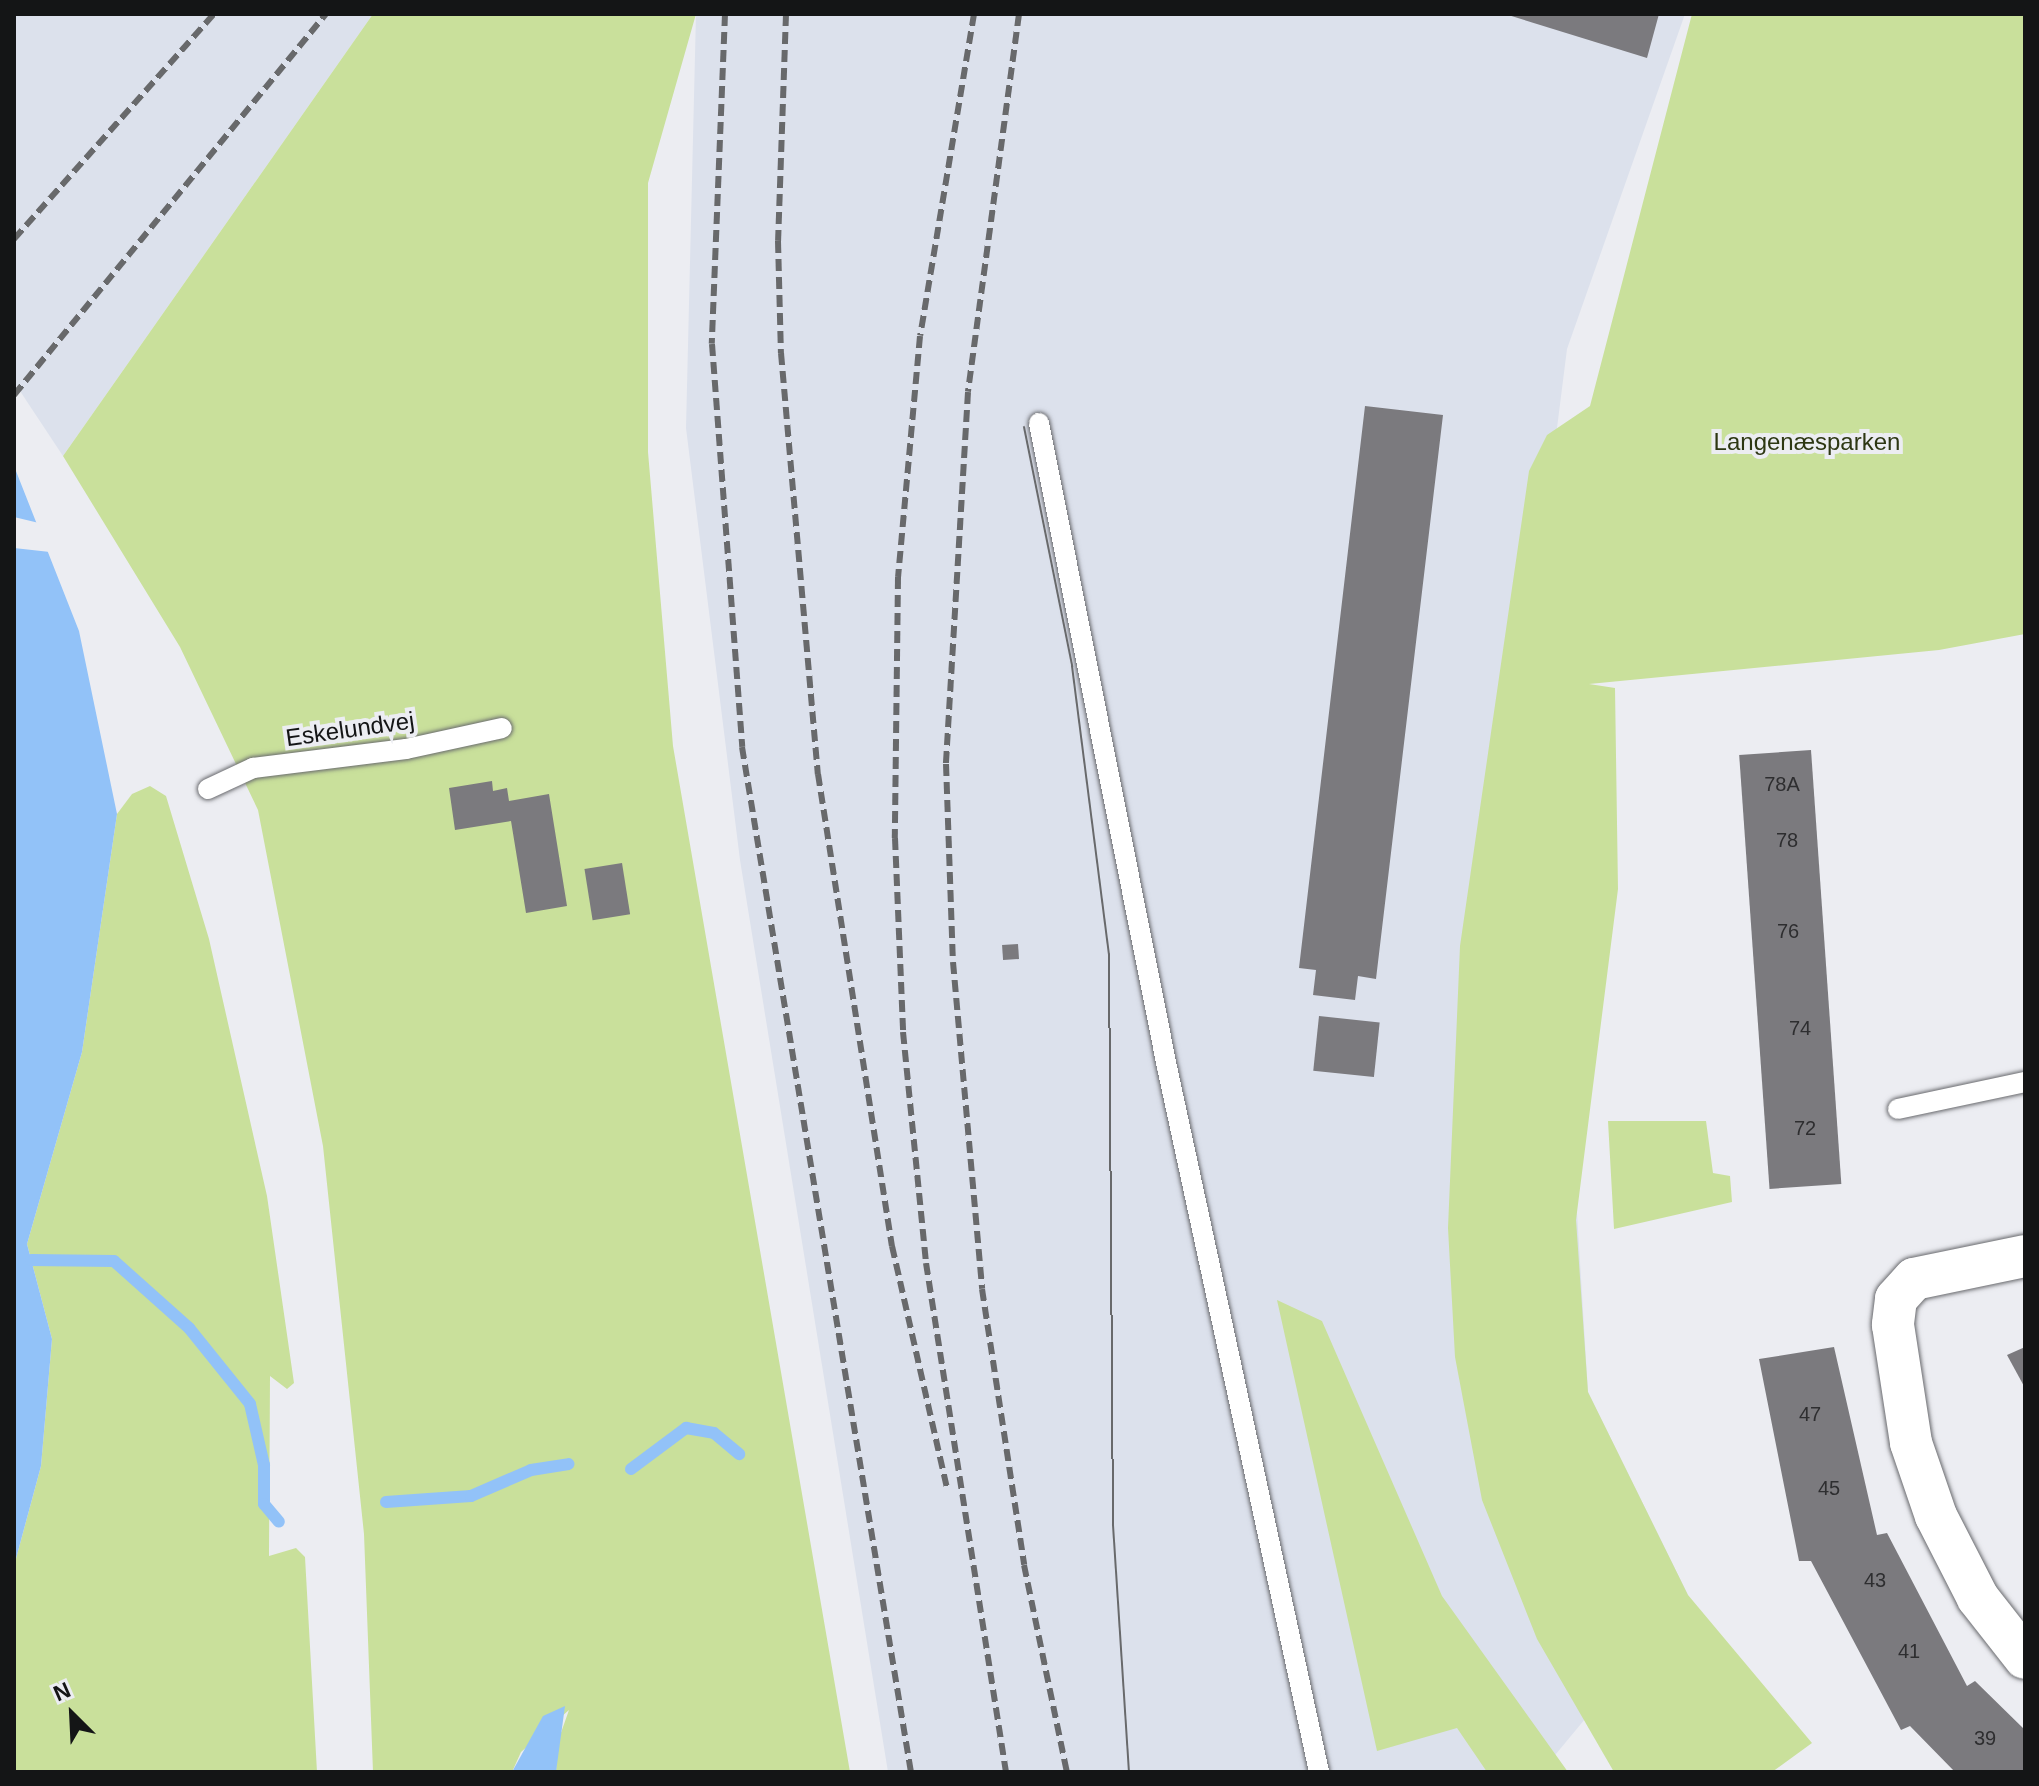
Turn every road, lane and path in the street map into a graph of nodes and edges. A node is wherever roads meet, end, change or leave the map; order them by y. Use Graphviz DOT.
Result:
graph roads {
  1 [pos="1039,423"];
  2 [pos="502,728"];
  3 [pos="208,789"];
  4 [pos="2025,1082"];
  5 [pos="1898,1109"];
  6 [pos="2025,1256"];
  7 [pos="2025,1658"];
  8 [pos="1319,1772"];
  1 -- 8 [label="lane"];
  2 -- 3 [label="lane, Eskelundvej"];
  4 -- 5 [label="lane"];
  6 -- 7 [label="street"];
}
